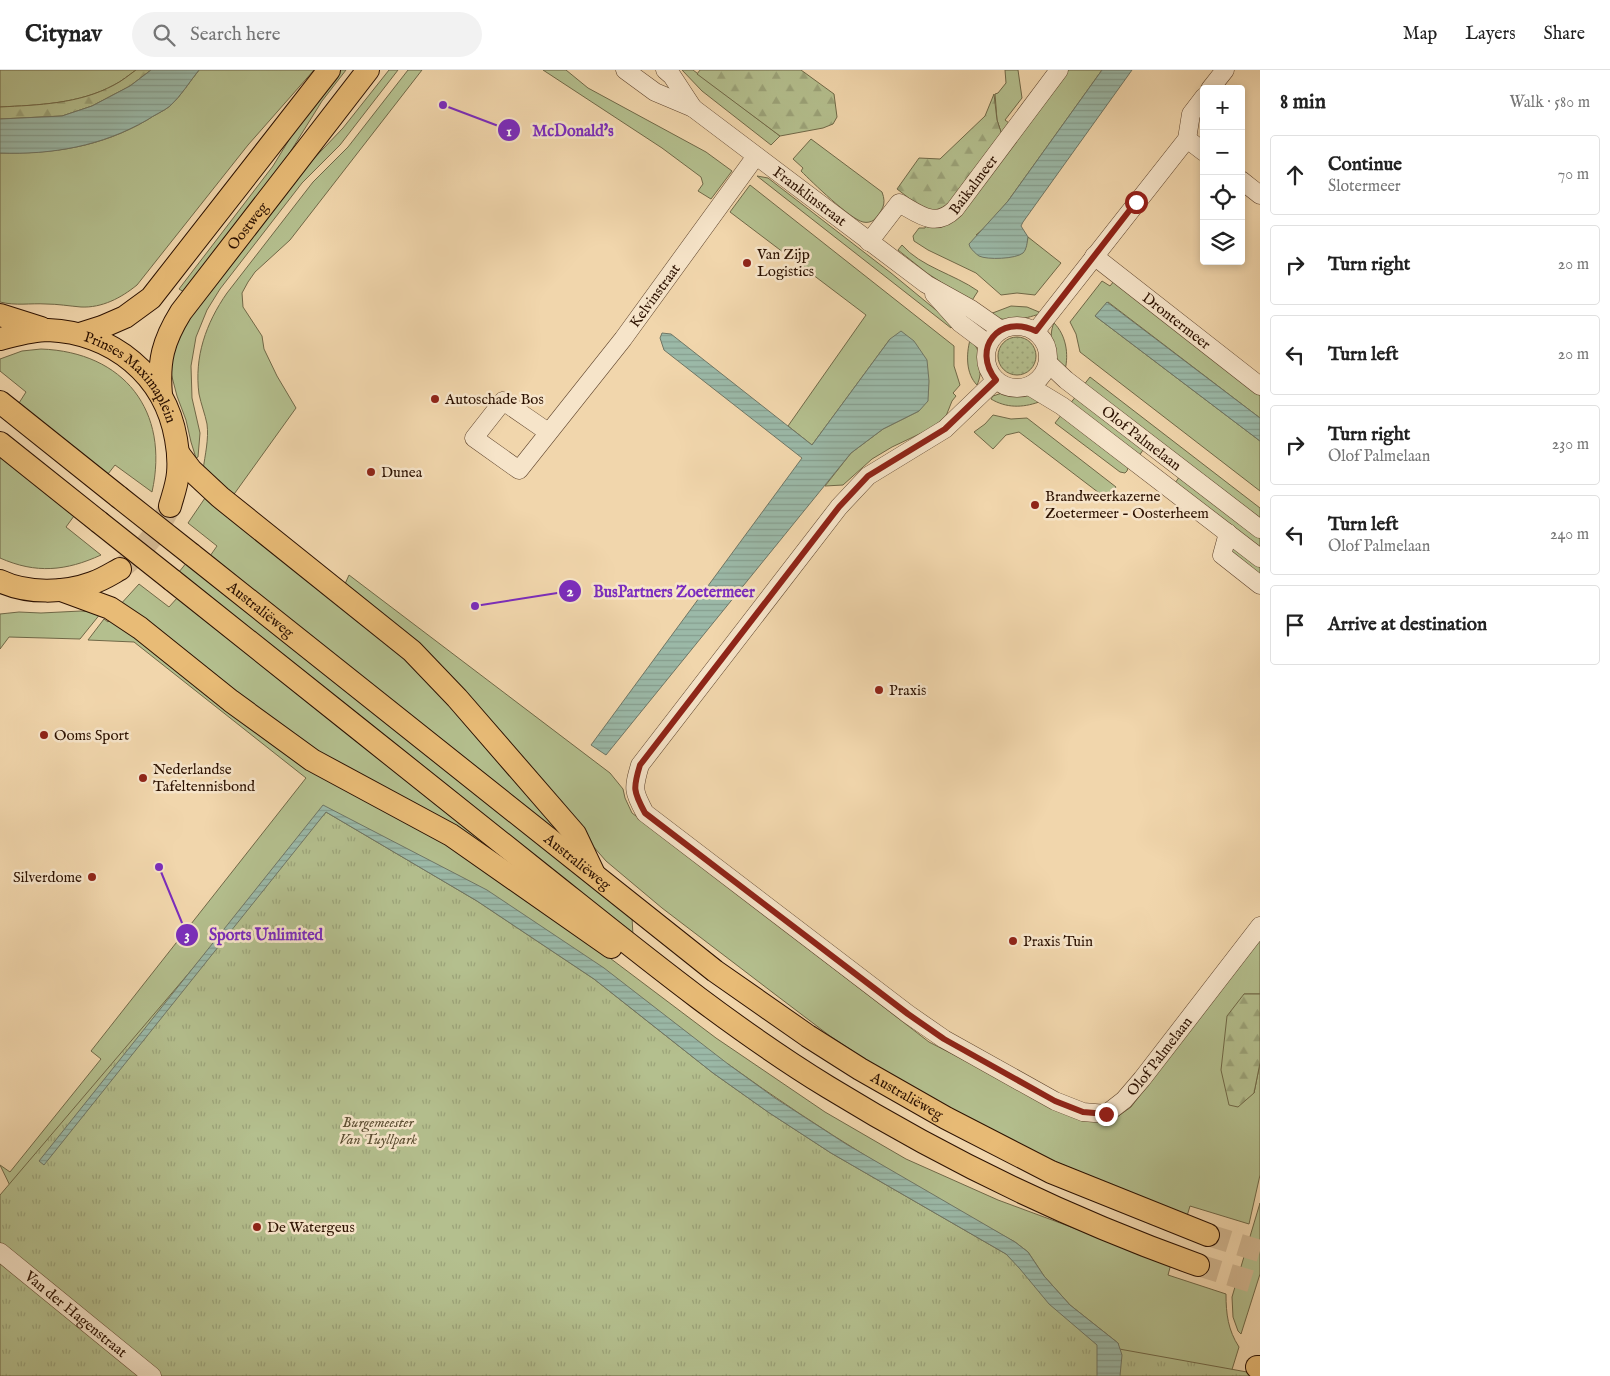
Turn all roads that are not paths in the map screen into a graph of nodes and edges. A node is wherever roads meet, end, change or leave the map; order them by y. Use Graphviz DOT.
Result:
graph roads {
  1 [pos="330,70"];
  2 [pos="368,70"];
  3 [pos="625,70"];
  4 [pos="664,70"];
  5 [pos="1059,70"];
  6 [pos="1225,70"];
  7 [pos="1213,85"];
  8 [pos="1200,102"];
  9 [pos="693,108"];
  10 [pos="1187,139"];
  11 [pos="1200,149"];
  12 [pos="756,156"];
  13 [pos="1245,183"];
  14 [pos="1260,195"];
  15 [pos="869,242"];
  16 [pos="1094,256"];
  17 [pos="926,284"];
  18 [pos="0,315"];
  19 [pos="47,330"];
  20 [pos="1000,330"];
  21 [pos="1036,331"];
  22 [pos="80,334"];
  23 [pos="0,340"];
  24 [pos="988,344"];
  25 [pos="1048,363"];
  26 [pos="996,380"];
  27 [pos="1029,386"];
  28 [pos="1260,386"];
  29 [pos="161,395"];
  30 [pos="0,402"];
  31 [pos="548,432"];
  32 [pos="0,443"];
  33 [pos="178,454"];
  34 [pos="170,506"];
  35 [pos="1260,529"];
  36 [pos="1228,533"];
  37 [pos="1260,558"];
  38 [pos="120,569"];
  39 [pos="2,584"];
  40 [pos="1260,585"];
  41 [pos="61,590"];
  42 [pos="596,877"];
  43 [pos="1260,926"];
  44 [pos="649,960"];
  45 [pos="1208,1235"];
  46 [pos="0,1252"];
  47 [pos="1198,1265"];
  48 [pos="152,1376"];
  1 -- 22 [label="main road, Oostweg"];
  2 -- 29 [label="main road, Oostweg"];
  3 -- 9 [label="street, Franklinstraat"];
  4 -- 9 [label="street, Franklinstraat"];
  5 -- 15 [label="street, Baikalmeer"];
  6 -- 7 [label="street"];
  8 -- 10 [label="street"];
  9 -- 12 [label="street, Franklinstraat"];
  10 -- 11 [label="street"];
  10 -- 16 [label="street"];
  12 -- 15 [label="street, Franklinstraat"];
  12 -- 31 [label="street, Kelvinstraat"];
  13 -- 14 [label="street"];
  15 -- 17 [label="street, Franklinstraat"];
  16 -- 21 [label="street"];
  16 -- 28 [label="street, Drontermeer"];
  17 -- 20 [label="street, Franklinstraat"];
  17 -- 24 [label="street, Franklinstraat"];
  18 -- 19 [label="main road"];
  19 -- 22 [label="main road, Prinses Maximaplein"];
  19 -- 23 [label="main road, Prinses Maximaplein"];
  20 -- 21 [label="street"];
  20 -- 24 [label="street"];
  21 -- 25 [label="street"];
  22 -- 29 [label="main road, Prinses Maximaplein"];
  24 -- 26 [label="street"];
  25 -- 27 [label="street"];
  25 -- 35 [label="street, Olof Palmelaan"];
  26 -- 27 [label="street"];
  26 -- 43 [label="street, Olof Palmelaan"];
  27 -- 36 [label="street, Olof Palmelaan"];
  29 -- 33 [label="main road, Prinses Maximaplein"];
  30 -- 42 [label="main road, Australiëweg, bridge"];
  32 -- 44 [label="main road, bridge"];
  33 -- 34 [label="main road, Prinses Maximaplein"];
  33 -- 42 [label="main road"];
  36 -- 37 [label="street, Olof Palmelaan"];
  36 -- 40 [label="street"];
  38 -- 41 [label="main road"];
  39 -- 41 [label="main road"];
  41 -- 44 [label="main road"];
  42 -- 45 [label="main road, Australiëweg"];
  44 -- 47 [label="main road"];
  46 -- 48 [label="street, Van der Hagenstraat"];
}
